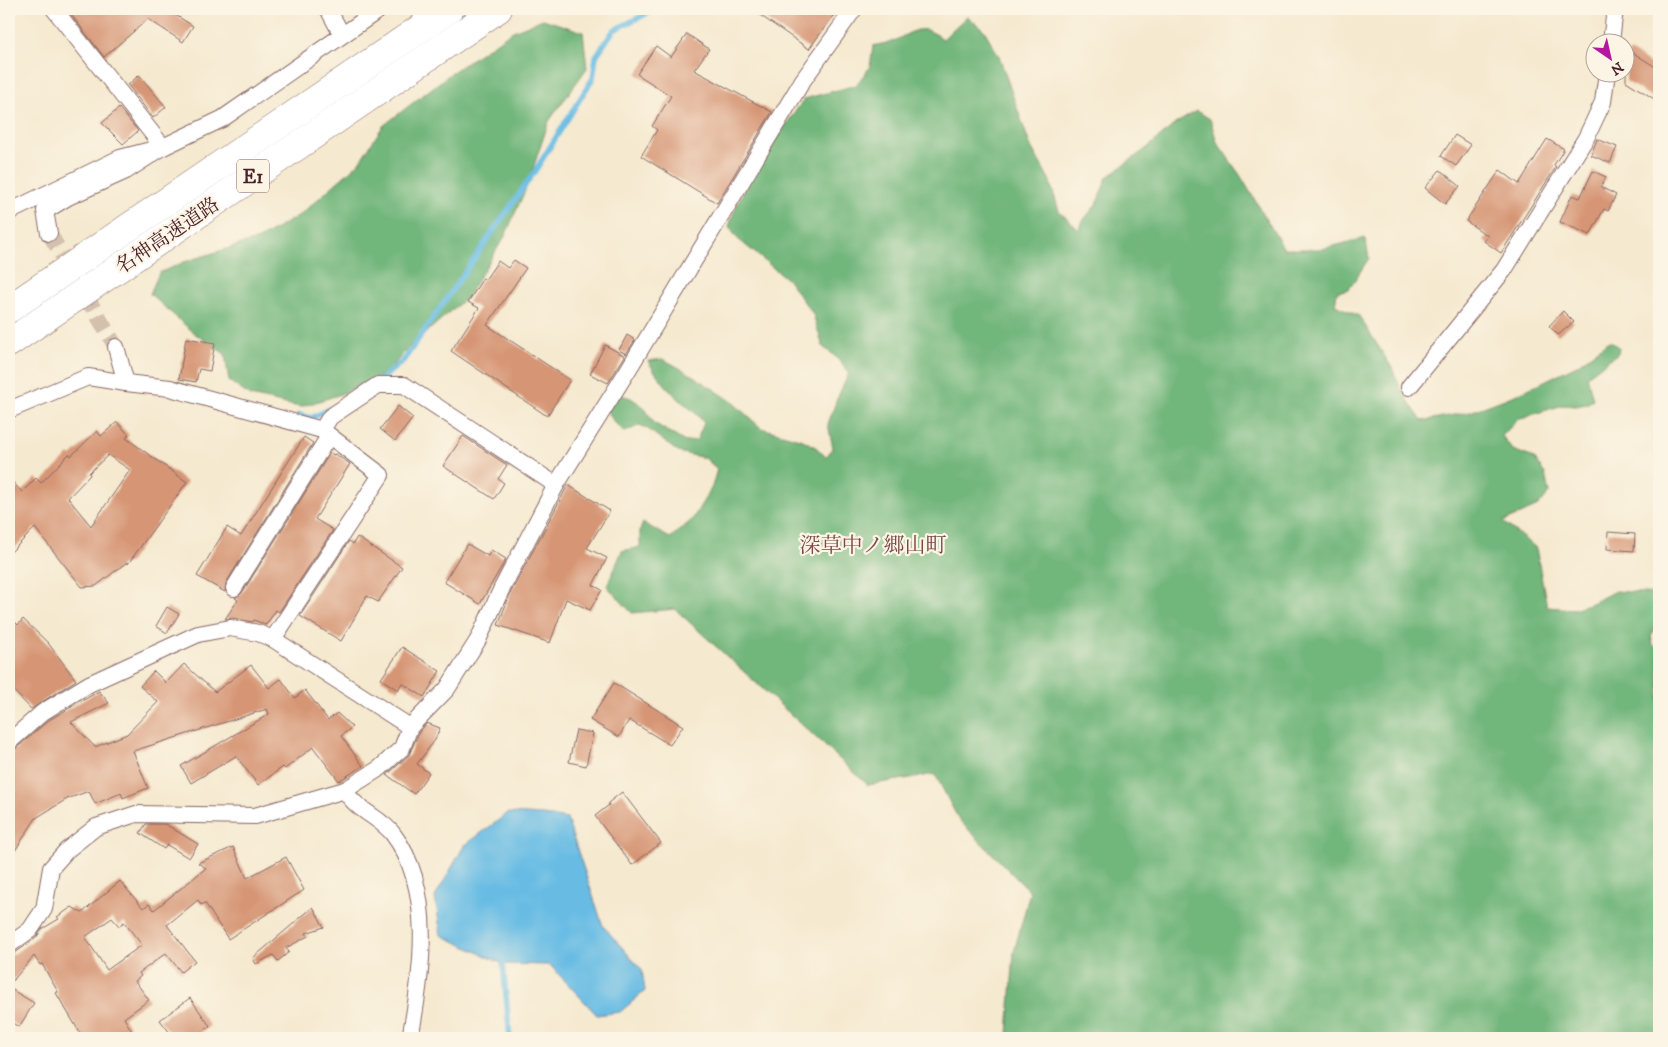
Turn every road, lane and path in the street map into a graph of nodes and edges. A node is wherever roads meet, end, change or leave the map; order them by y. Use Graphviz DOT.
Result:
graph roads {
  1 [pos="54,9"];
  2 [pos="328,9"];
  3 [pos="380,9"];
  4 [pos="449,9"];
  5 [pos="498,9"];
  6 [pos="854,9"];
  7 [pos="1615,9"];
  8 [pos="1612,32"];
  9 [pos="342,35"];
  10 [pos="1606,82"];
  11 [pos="162,147"];
  12 [pos="9,212"];
  13 [pos="49,233"];
  14 [pos="9,309"];
  15 [pos="9,343"];
  16 [pos="116,347"];
  17 [pos="126,383"];
  18 [pos="1408,386"];
  19 [pos="9,410"];
  20 [pos="326,433"];
  21 [pos="556,485"];
  22 [pos="234,588"];
  23 [pos="273,639"];
  24 [pos="410,727"];
  25 [pos="9,742"];
  26 [pos="345,790"];
  27 [pos="9,945"];
  28 [pos="410,1038"];
  1 -- 11 [label="street"];
  2 -- 9 [label="street"];
  3 -- 9 [label="street"];
  4 -- 14 [label="highway, 名神高速道路 / E1"];
  5 -- 15 [label="highway, 名神高速道路 / E1"];
  6 -- 21 [label="street"];
  7 -- 8 [label="street"];
  9 -- 11 [label="street"];
  10 -- 18 [label="street"];
  11 -- 12 [label="street"];
  11 -- 13 [label="street"];
  16 -- 17 [label="street"];
  17 -- 19 [label="street"];
  17 -- 20 [label="street"];
  20 -- 21 [label="street"];
  20 -- 22 [label="street"];
  20 -- 23 [label="street"];
  21 -- 24 [label="street"];
  23 -- 24 [label="street"];
  23 -- 25 [label="street"];
  24 -- 26 [label="street"];
  26 -- 27 [label="street"];
  26 -- 28 [label="street"];
}
